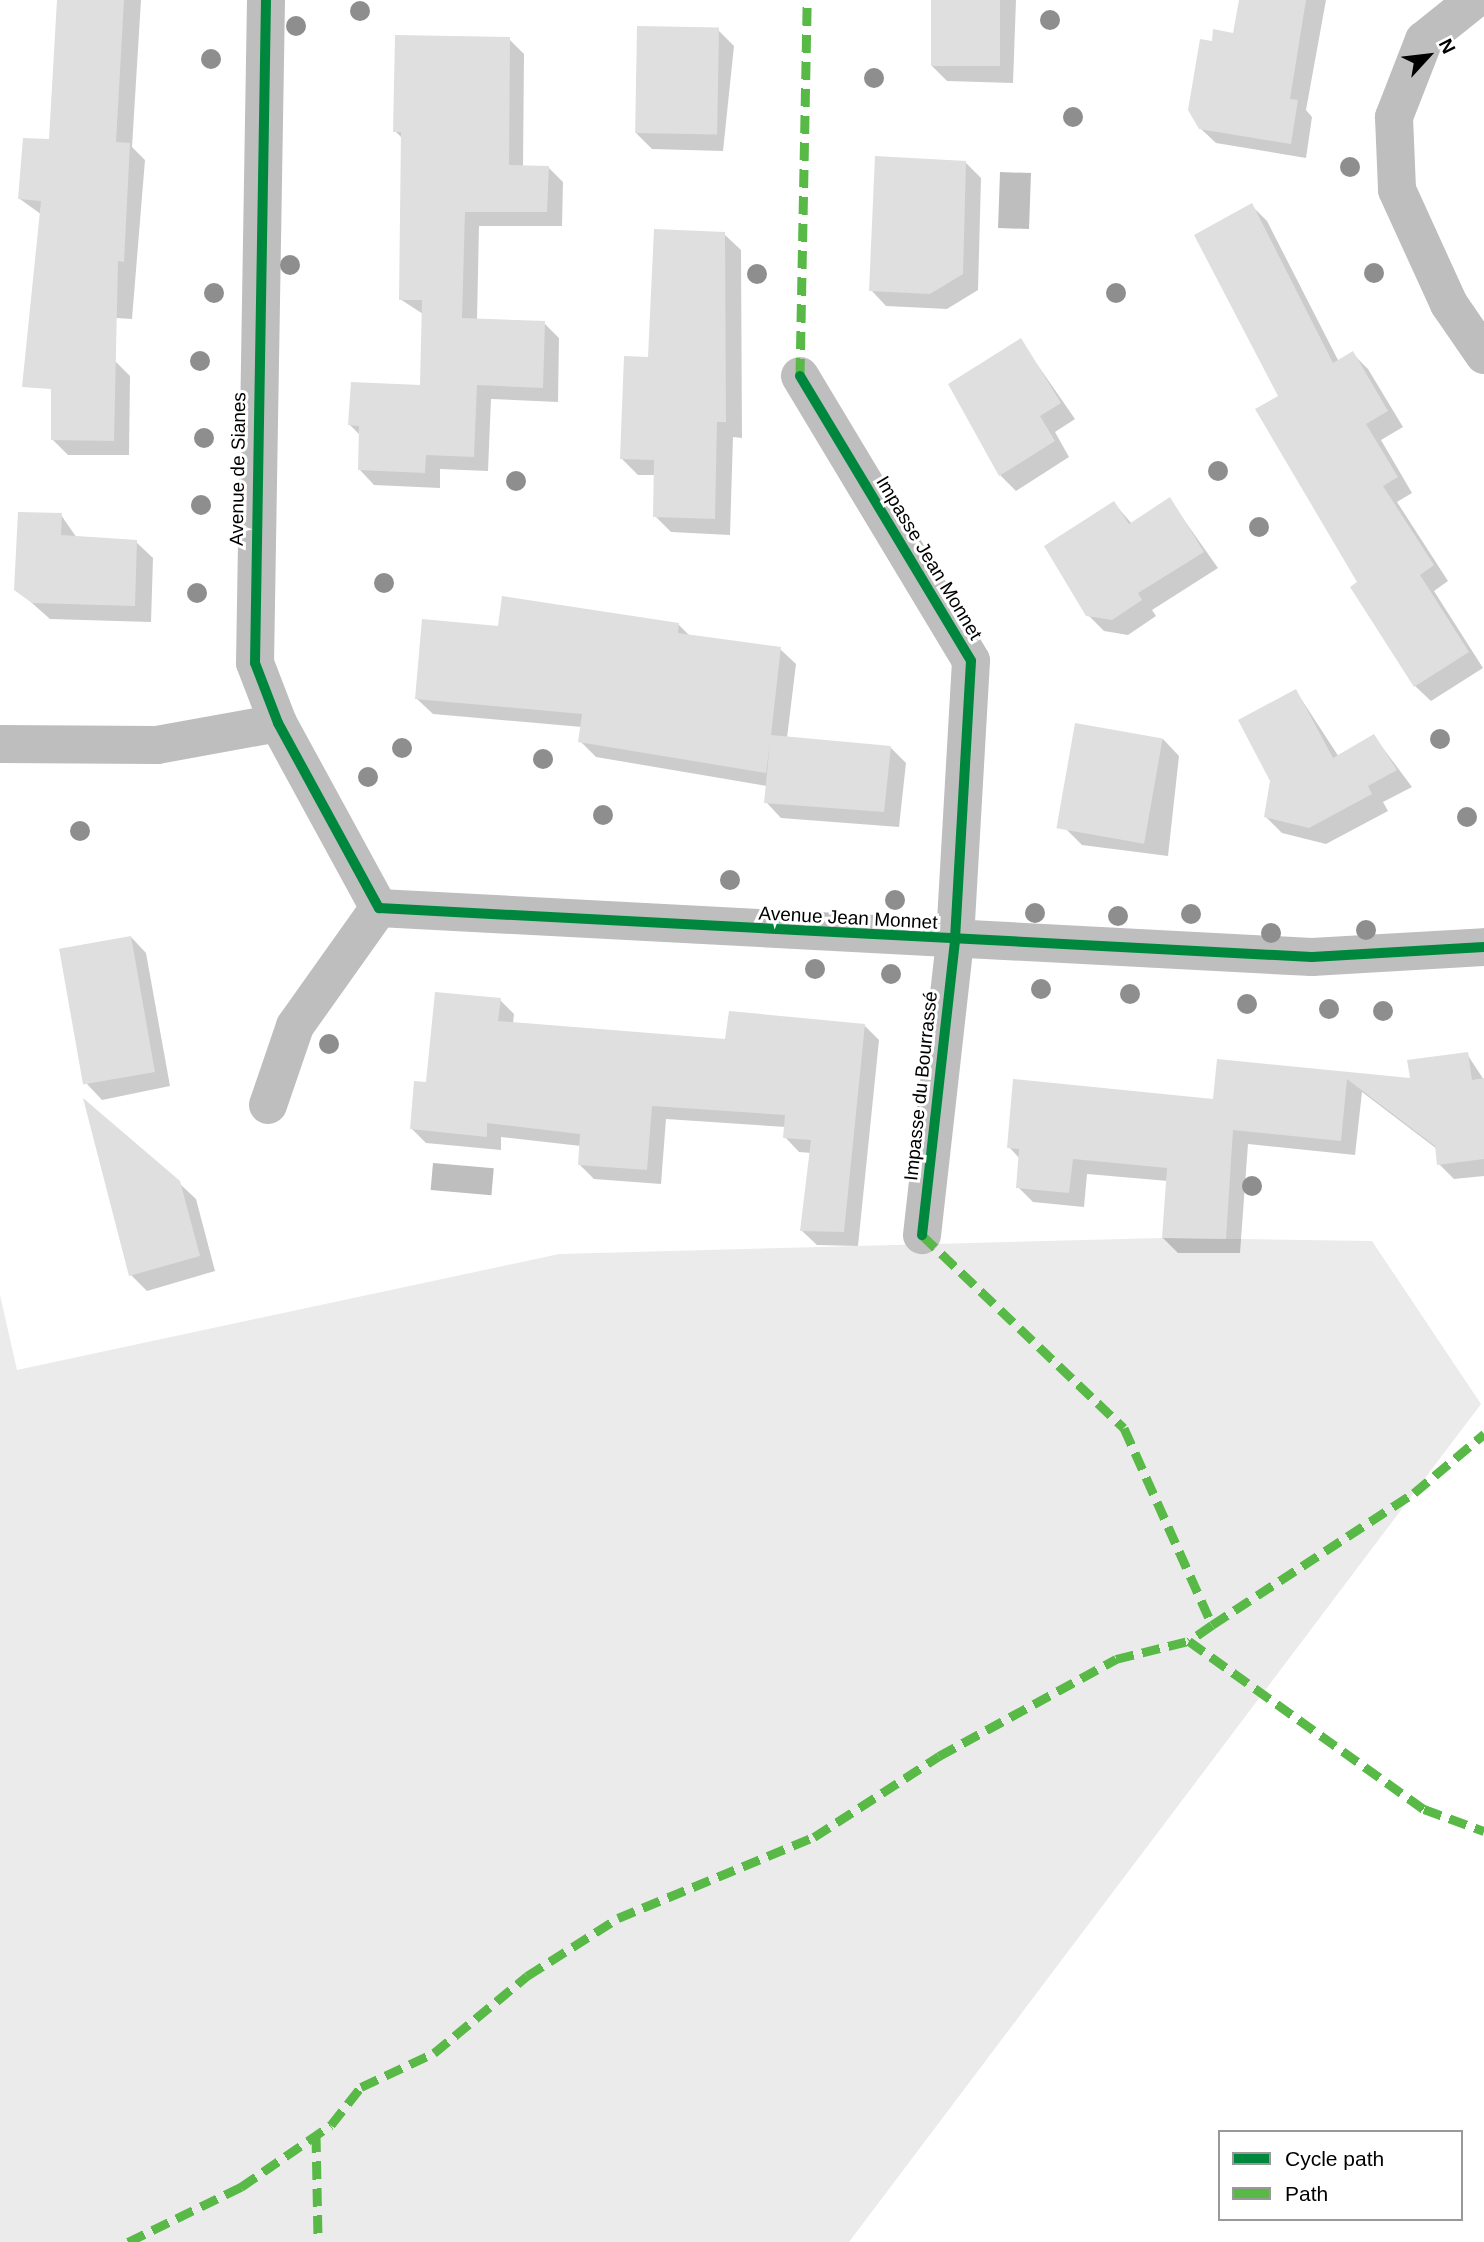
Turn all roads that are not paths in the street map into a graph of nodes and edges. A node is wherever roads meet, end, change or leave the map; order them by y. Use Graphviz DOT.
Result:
graph roads {
  1 [pos="266,0"];
  2 [pos="1474,0"];
  3 [pos="1484,355"];
  4 [pos="800,376"];
  5 [pos="278,723"];
  6 [pos="0,744"];
  7 [pos="379,908"];
  8 [pos="955,941"];
  9 [pos="1484,947"];
  10 [pos="268,1105"];
  11 [pos="922,1235"];
  1 -- 5 [label="street, Avenue de Sianes"];
  2 -- 3 [label="street"];
  4 -- 8 [label="street, Impasse Jean Monnet"];
  5 -- 6 [label="street"];
  5 -- 7 [label="street, Avenue de Sianes"];
  7 -- 8 [label="street, Avenue Jean Monnet"];
  7 -- 10 [label="street"];
  8 -- 9 [label="street, Avenue Jean Monnet"];
  8 -- 11 [label="street, Impasse du Bourrassé"];
}
